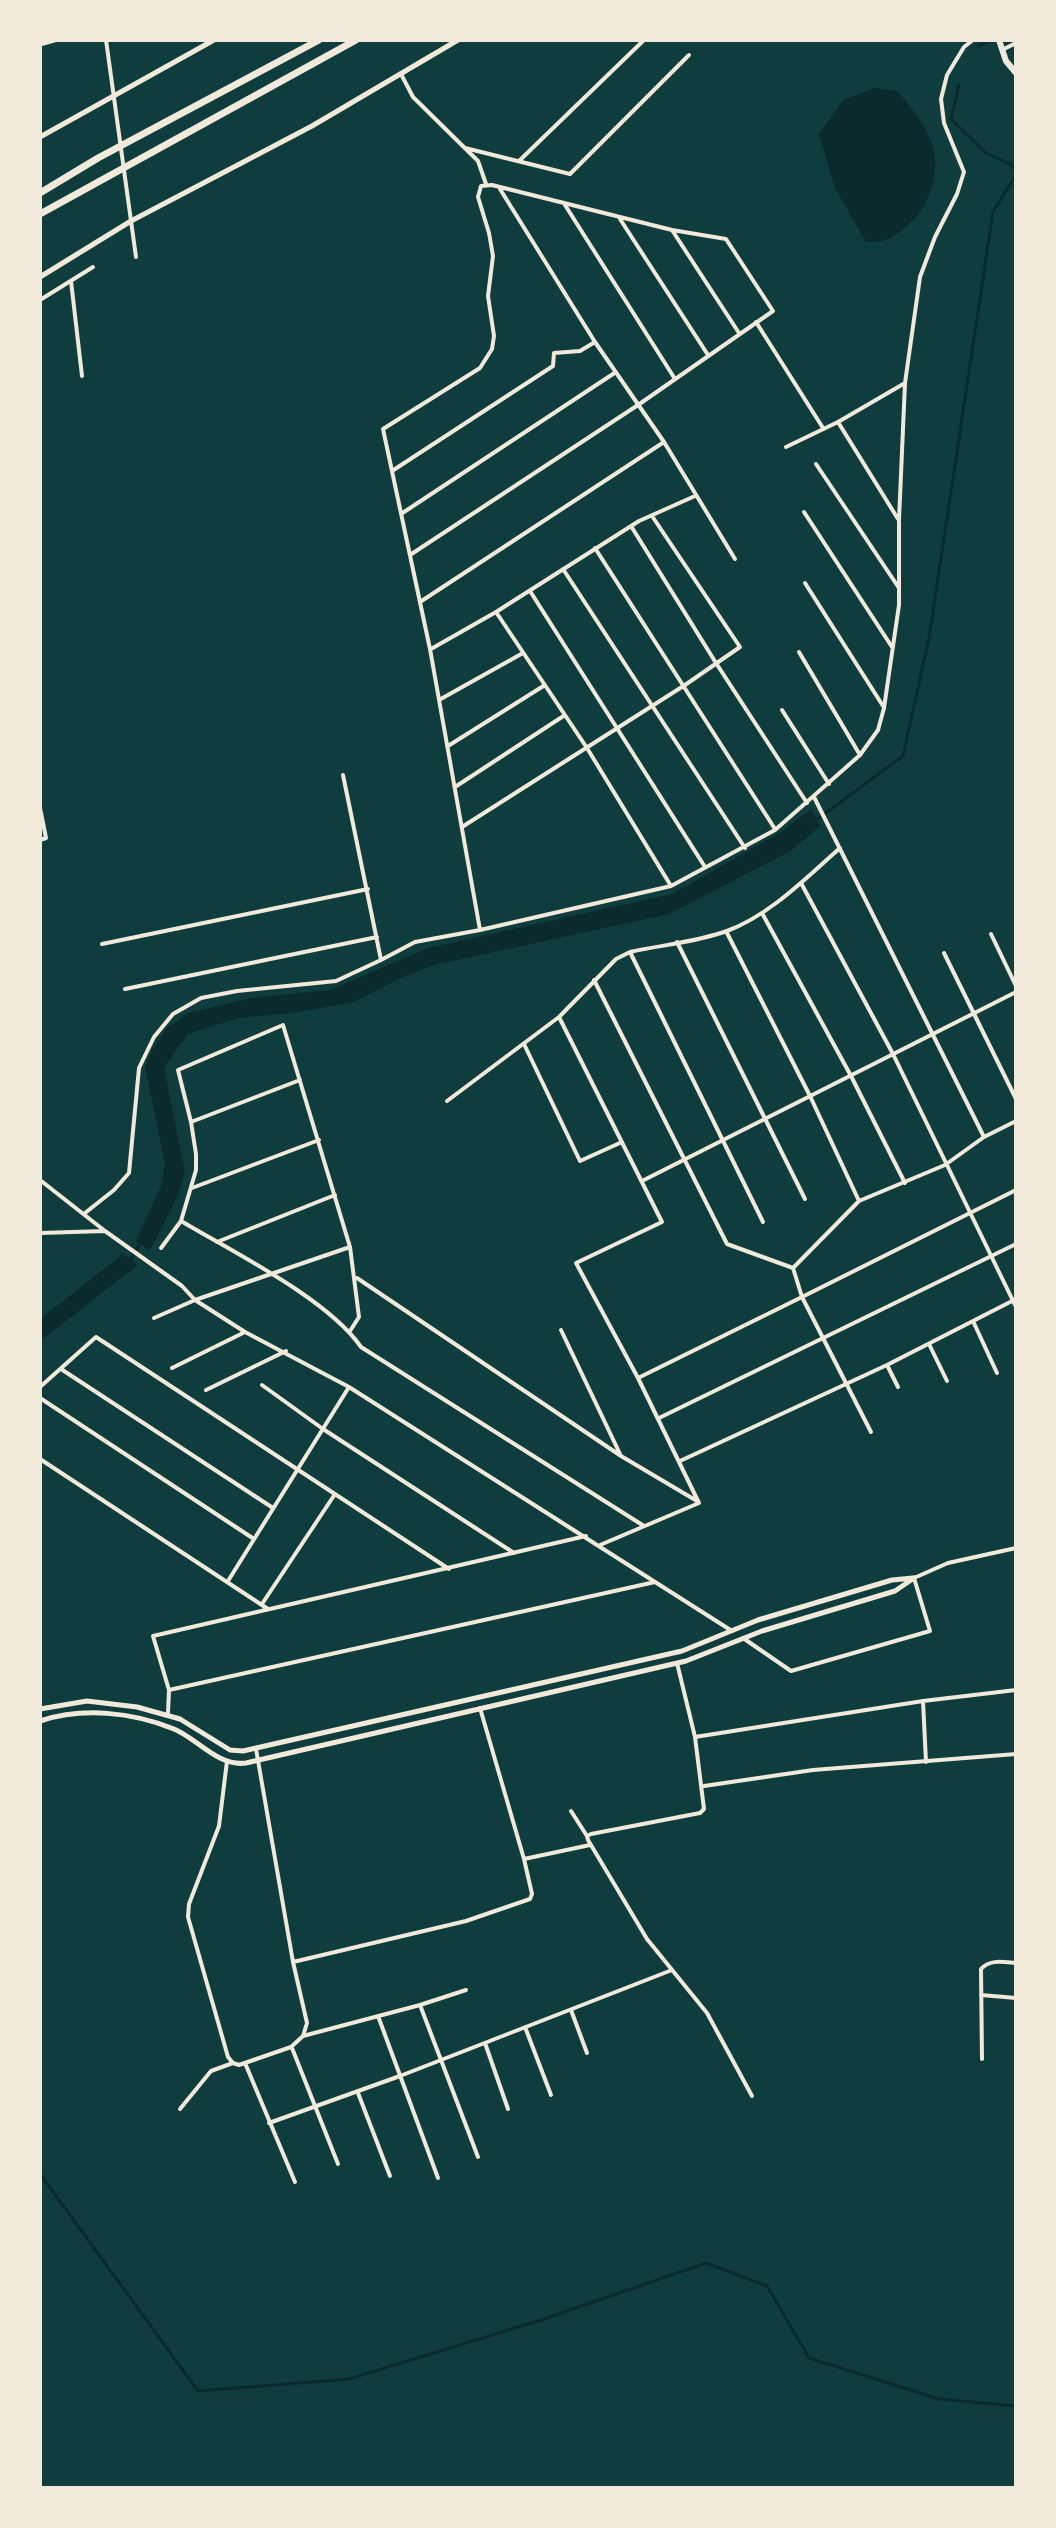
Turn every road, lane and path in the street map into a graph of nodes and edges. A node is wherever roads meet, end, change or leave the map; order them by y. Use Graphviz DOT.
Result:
graph roads {
  1 [pos="54,40"];
  2 [pos="106,40"];
  3 [pos="214,40"];
  4 [pos="319,40"];
  5 [pos="356,40"];
  6 [pos="458,40"];
  7 [pos="644,40"];
  8 [pos="973,40"];
  9 [pos="999,40"];
  10 [pos="1016,43"];
  11 [pos="40,44"];
  12 [pos="1002,50"];
  13 [pos="689,55"];
  14 [pos="1016,73"];
  15 [pos="401,74"];
  16 [pos="114,97"];
  17 [pos="40,137"];
  18 [pos="121,147"];
  19 [pos="465,148"];
  20 [pos="519,161"];
  21 [pos="123,166"];
  22 [pos="486,185"];
  23 [pos="498,187"];
  24 [pos="40,193"];
  25 [pos="564,203"];
  26 [pos="40,214"];
  27 [pos="618,217"];
  28 [pos="131,221"];
  29 [pos="672,230"];
  30 [pos="136,257"];
  31 [pos="93,267"];
  32 [pos="40,277"];
  33 [pos="71,281"];
  34 [pos="40,300"];
  35 [pos="756,322"];
  36 [pos="739,333"];
  37 [pos="595,342"];
  38 [pos="708,355"];
  39 [pos="616,372"];
  40 [pos="82,376"];
  41 [pos="675,379"];
  42 [pos="905,383"];
  43 [pos="638,405"];
  44 [pos="838,422"];
  45 [pos="823,428"];
  46 [pos="664,442"];
  47 [pos="786,447"];
  48 [pos="816,464"];
  49 [pos="392,471"];
  50 [pos="695,496"];
  51 [pos="804,512"];
  52 [pos="401,514"];
  53 [pos="652,516"];
  54 [pos="899,520"];
  55 [pos="631,526"];
  56 [pos="595,548"];
  57 [pos="410,555"];
  58 [pos="735,559"];
  59 [pos="563,569"];
  60 [pos="805,583"];
  61 [pos="899,589"];
  62 [pos="530,591"];
  63 [pos="420,602"];
  64 [pos="496,612"];
  65 [pos="893,648"];
  66 [pos="430,649"];
  67 [pos="799,652"];
  68 [pos="523,653"];
  69 [pos="716,663"];
  70 [pos="545,685"];
  71 [pos="685,685"];
  72 [pos="439,700"];
  73 [pos="653,705"];
  74 [pos="884,708"];
  75 [pos="782,710"];
  76 [pos="565,715"];
  77 [pos="617,728"];
  78 [pos="447,747"];
  79 [pos="587,748"];
  80 [pos="860,755"];
  81 [pos="343,775"];
  82 [pos="829,784"];
  83 [pos="455,787"];
  84 [pos="814,797"];
  85 [pos="807,803"];
  86 [pos="40,808"];
  87 [pos="462,827"];
  88 [pos="775,830"];
  89 [pos="40,840"];
  90 [pos="745,848"];
  91 [pos="840,848"];
  92 [pos="705,867"];
  93 [pos="801,883"];
  94 [pos="671,886"];
  95 [pos="368,889"];
  96 [pos="762,913"];
  97 [pos="480,930"];
  98 [pos="726,931"];
  99 [pos="991,934"];
  100 [pos="377,937"];
  101 [pos="677,942"];
  102 [pos="102,944"];
  103 [pos="630,952"];
  104 [pos="944,953"];
  105 [pos="381,960"];
  106 [pos="594,980"];
  107 [pos="1016,986"];
  108 [pos="125,989"];
  109 [pos="1016,992"];
  110 [pos="974,1014"];
  111 [pos="559,1017"];
  112 [pos="934,1034"];
  113 [pos="524,1044"];
  114 [pos="893,1054"];
  115 [pos="851,1076"];
  116 [pos="300,1080"];
  117 [pos="810,1096"];
  118 [pos="1016,1099"];
  119 [pos="447,1101"];
  120 [pos="766,1119"];
  121 [pos="1016,1121"];
  122 [pos="191,1122"];
  123 [pos="984,1137"];
  124 [pos="319,1140"];
  125 [pos="723,1140"];
  126 [pos="622,1142"];
  127 [pos="686,1159"];
  128 [pos="945,1165"];
  129 [pos="40,1180"];
  130 [pos="642,1181"];
  131 [pos="905,1183"];
  132 [pos="192,1188"];
  133 [pos="1016,1190"];
  134 [pos="335,1195"];
  135 [pos="805,1199"];
  136 [pos="859,1201"];
  137 [pos="85,1213"];
  138 [pos="969,1213"];
  139 [pos="181,1221"];
  140 [pos="763,1222"];
  141 [pos="105,1231"];
  142 [pos="40,1233"];
  143 [pos="217,1242"];
  144 [pos="1016,1244"];
  145 [pos="350,1247"];
  146 [pos="161,1248"];
  147 [pos="991,1256"];
  148 [pos="793,1268"];
  149 [pos="271,1275"];
  150 [pos="355,1277"];
  151 [pos="802,1297"];
  152 [pos="195,1300"];
  153 [pos="1014,1300"];
  154 [pos="1016,1307"];
  155 [pos="154,1318"];
  156 [pos="973,1321"];
  157 [pos="561,1330"];
  158 [pos="350,1331"];
  159 [pos="245,1332"];
  160 [pos="823,1338"];
  161 [pos="929,1344"];
  162 [pos="286,1351"];
  163 [pos="887,1365"];
  164 [pos="172,1368"];
  165 [pos="61,1369"];
  166 [pos="997,1373"];
  167 [pos="638,1378"];
  168 [pos="947,1381"];
  169 [pos="846,1383"];
  170 [pos="262,1385"];
  171 [pos="40,1387"];
  172 [pos="349,1387"];
  173 [pos="898,1387"];
  174 [pos="206,1390"];
  175 [pos="40,1398"];
  176 [pos="659,1419"];
  177 [pos="323,1429"];
  178 [pos="871,1432"];
  179 [pos="621,1456"];
  180 [pos="40,1459"];
  181 [pos="680,1461"];
  182 [pos="298,1469"];
  183 [pos="335,1494"];
  184 [pos="699,1503"];
  185 [pos="273,1508"];
  186 [pos="644,1526"];
  187 [pos="586,1536"];
  188 [pos="254,1539"];
  189 [pos="600,1545"];
  190 [pos="1016,1548"];
  191 [pos="514,1553"];
  192 [pos="449,1569"];
  193 [pos="914,1578"];
  194 [pos="228,1581"];
  195 [pos="656,1582"];
  196 [pos="262,1604"];
  197 [pos="268,1609"];
  198 [pos="732,1631"];
  199 [pos="743,1638"];
  200 [pos="677,1663"];
  201 [pos="169,1690"];
  202 [pos="1016,1690"];
  203 [pos="923,1701"];
  204 [pos="480,1708"];
  205 [pos="40,1709"];
  206 [pos="168,1713"];
  207 [pos="40,1721"];
  208 [pos="695,1737"];
  209 [pos="256,1748"];
  210 [pos="1016,1754"];
  211 [pos="258,1759"];
  212 [pos="227,1761"];
  213 [pos="926,1762"];
  214 [pos="703,1786"];
  215 [pos="571,1811"];
  216 [pos="587,1836"];
  217 [pos="590,1845"];
  218 [pos="524,1859"];
  219 [pos="293,1962"];
  220 [pos="1016,1963"];
  221 [pos="672,1970"];
  222 [pos="466,1990"];
  223 [pos="981,1995"];
  224 [pos="1016,1998"];
  225 [pos="420,2005"];
  226 [pos="571,2010"];
  227 [pos="378,2016"];
  228 [pos="525,2027"];
  229 [pos="303,2036"];
  230 [pos="485,2043"];
  231 [pos="291,2047"];
  232 [pos="587,2053"];
  233 [pos="982,2059"];
  234 [pos="441,2060"];
  235 [pos="233,2063"];
  236 [pos="245,2063"];
  237 [pos="400,2076"];
  238 [pos="358,2092"];
  239 [pos="551,2095"];
  240 [pos="752,2096"];
  241 [pos="314,2107"];
  242 [pos="180,2109"];
  243 [pos="508,2109"];
  244 [pos="269,2123"];
  245 [pos="478,2157"];
  246 [pos="338,2164"];
  247 [pos="390,2176"];
  248 [pos="438,2178"];
  249 [pos="295,2182"];
  1 -- 11 [label="street"];
  2 -- 16 [label="street"];
  3 -- 16 [label="street"];
  4 -- 18 [label="highway"];
  5 -- 21 [label="highway"];
  6 -- 15 [label="street"];
  7 -- 20 [label="street"];
  8 -- 42 [label="street"];
  9 -- 12 [label="main road"];
  10 -- 12 [label="street"];
  12 -- 14 [label="main road"];
  13 -- 20 [label="street"];
  15 -- 19 [label="street"];
  15 -- 28 [label="street"];
  16 -- 17 [label="street"];
  16 -- 18 [label="street"];
  18 -- 21 [label="street"];
  18 -- 24 [label="highway"];
  19 -- 20 [label="street"];
  19 -- 22 [label="street"];
  21 -- 26 [label="highway"];
  21 -- 28 [label="street"];
  22 -- 23 [label="street"];
  22 -- 49 [label="street"];
  23 -- 25 [label="street"];
  23 -- 37 [label="street"];
  25 -- 27 [label="street"];
  25 -- 41 [label="street"];
  27 -- 29 [label="street"];
  27 -- 38 [label="street"];
  28 -- 30 [label="street"];
  28 -- 32 [label="street"];
  29 -- 35 [label="street"];
  29 -- 36 [label="street"];
  31 -- 33 [label="street"];
  33 -- 34 [label="street"];
  33 -- 40 [label="street"];
  35 -- 36 [label="street"];
  35 -- 45 [label="street"];
  36 -- 38 [label="street"];
  37 -- 39 [label="street"];
  37 -- 49 [label="street"];
  38 -- 41 [label="street"];
  39 -- 43 [label="street"];
  39 -- 52 [label="street"];
  41 -- 43 [label="street"];
  42 -- 44 [label="street"];
  42 -- 54 [label="street"];
  43 -- 46 [label="street"];
  43 -- 57 [label="street"];
  44 -- 45 [label="street"];
  44 -- 54 [label="street"];
  45 -- 47 [label="street"];
  46 -- 50 [label="street"];
  46 -- 63 [label="street"];
  48 -- 61 [label="street"];
  49 -- 52 [label="street"];
  50 -- 53 [label="street"];
  50 -- 58 [label="street"];
  51 -- 65 [label="street"];
  52 -- 57 [label="street"];
  53 -- 55 [label="street"];
  53 -- 69 [label="street"];
  54 -- 61 [label="street"];
  55 -- 56 [label="street"];
  55 -- 69 [label="street"];
  56 -- 59 [label="street"];
  56 -- 71 [label="street"];
  57 -- 63 [label="street"];
  59 -- 62 [label="street"];
  59 -- 73 [label="street"];
  60 -- 74 [label="street"];
  61 -- 65 [label="street"];
  62 -- 64 [label="street"];
  62 -- 77 [label="street"];
  63 -- 66 [label="street"];
  64 -- 66 [label="street"];
  64 -- 68 [label="street"];
  65 -- 74 [label="street"];
  66 -- 72 [label="street"];
  67 -- 80 [label="street"];
  68 -- 70 [label="street"];
  68 -- 72 [label="street"];
  69 -- 71 [label="street"];
  69 -- 85 [label="street"];
  70 -- 76 [label="street"];
  70 -- 78 [label="street"];
  71 -- 73 [label="street"];
  71 -- 88 [label="street"];
  72 -- 78 [label="street"];
  73 -- 77 [label="street"];
  73 -- 90 [label="street"];
  74 -- 80 [label="street"];
  75 -- 82 [label="street"];
  76 -- 79 [label="street"];
  76 -- 83 [label="street"];
  77 -- 79 [label="street"];
  77 -- 92 [label="street"];
  78 -- 83 [label="street"];
  79 -- 87 [label="street"];
  79 -- 94 [label="street"];
  80 -- 82 [label="street"];
  81 -- 95 [label="street"];
  82 -- 84 [label="street"];
  83 -- 87 [label="street"];
  84 -- 85 [label="street"];
  84 -- 91 [label="street"];
  85 -- 88 [label="street"];
  86 -- 89 [label="street"];
  87 -- 97 [label="street"];
  88 -- 90 [label="street"];
  90 -- 92 [label="street"];
  91 -- 93 [label="street"];
  91 -- 112 [label="street"];
  92 -- 94 [label="street"];
  93 -- 96 [label="street"];
  93 -- 114 [label="street"];
  94 -- 97 [label="street"];
  95 -- 100 [label="street"];
  95 -- 102 [label="street"];
  96 -- 98 [label="street"];
  96 -- 115 [label="street"];
  97 -- 105 [label="street"];
  98 -- 101 [label="street"];
  98 -- 117 [label="street"];
  99 -- 107 [label="street"];
  100 -- 105 [label="street"];
  100 -- 108 [label="street"];
  101 -- 103 [label="street"];
  101 -- 120 [label="street"];
  103 -- 106 [label="street"];
  103 -- 125 [label="street"];
  104 -- 110 [label="street"];
  105 -- 137 [label="street"];
  106 -- 111 [label="street"];
  106 -- 127 [label="street"];
  109 -- 110 [label="street"];
  110 -- 112 [label="street"];
  110 -- 118 [label="street"];
  111 -- 113 [label="street"];
  111 -- 126 [label="street"];
  112 -- 114 [label="street"];
  112 -- 123 [label="street"];
  113 -- 119 [label="street"];
  113 -- 126 [label="street"];
  114 -- 115 [label="street"];
  114 -- 128 [label="street"];
  115 -- 117 [label="street"];
  115 -- 131 [label="street"];
  116 -- 122 [label="street"];
  116 -- 122 [label="street"];
  116 -- 124 [label="street"];
  117 -- 120 [label="street"];
  117 -- 136 [label="street"];
  120 -- 125 [label="street"];
  120 -- 135 [label="street"];
  121 -- 123 [label="street"];
  122 -- 132 [label="street"];
  123 -- 128 [label="street"];
  124 -- 132 [label="street"];
  124 -- 134 [label="street"];
  125 -- 127 [label="street"];
  125 -- 140 [label="street"];
  126 -- 130 [label="street"];
  127 -- 130 [label="street"];
  127 -- 148 [label="street"];
  128 -- 131 [label="street"];
  128 -- 138 [label="street"];
  129 -- 137 [label="street"];
  130 -- 167 [label="street"];
  131 -- 136 [label="street"];
  132 -- 139 [label="street"];
  133 -- 138 [label="street"];
  134 -- 143 [label="street"];
  134 -- 145 [label="street"];
  136 -- 148 [label="street"];
  137 -- 141 [label="street"];
  138 -- 147 [label="street"];
  138 -- 151 [label="street"];
  139 -- 143 [label="street"];
  139 -- 146 [label="street"];
  141 -- 142 [label="street"];
  141 -- 152 [label="street"];
  143 -- 149 [label="street"];
  144 -- 147 [label="street"];
  145 -- 149 [label="street"];
  145 -- 150 [label="street"];
  147 -- 153 [label="street"];
  147 -- 160 [label="street"];
  148 -- 151 [label="street"];
  149 -- 152 [label="street"];
  149 -- 158 [label="street"];
  150 -- 158 [label="street"];
  150 -- 179 [label="street"];
  151 -- 160 [label="street"];
  151 -- 167 [label="street"];
  152 -- 155 [label="street"];
  152 -- 159 [label="street"];
  153 -- 154 [label="street"];
  153 -- 156 [label="street"];
  156 -- 161 [label="street"];
  156 -- 166 [label="street"];
  157 -- 179 [label="street"];
  158 -- 186 [label="street"];
  159 -- 162 [label="street"];
  159 -- 164 [label="street"];
  160 -- 169 [label="street"];
  160 -- 176 [label="street"];
  161 -- 163 [label="street"];
  161 -- 168 [label="street"];
  162 -- 172 [label="street"];
  162 -- 174 [label="street"];
  163 -- 169 [label="street"];
  163 -- 173 [label="street"];
  165 -- 171 [label="street"];
  165 -- 182 [label="street"];
  165 -- 185 [label="street"];
  167 -- 176 [label="street"];
  169 -- 178 [label="street"];
  169 -- 181 [label="street"];
  170 -- 177 [label="street"];
  172 -- 177 [label="street"];
  172 -- 187 [label="street"];
  175 -- 188 [label="street"];
  176 -- 181 [label="street"];
  177 -- 182 [label="street"];
  177 -- 191 [label="street"];
  179 -- 184 [label="street"];
  180 -- 194 [label="street"];
  181 -- 184 [label="street"];
  182 -- 183 [label="street"];
  182 -- 185 [label="street"];
  183 -- 192 [label="street"];
  183 -- 196 [label="street"];
  184 -- 186 [label="street"];
  185 -- 188 [label="street"];
  186 -- 189 [label="street"];
  187 -- 189 [label="street"];
  187 -- 191 [label="street"];
  188 -- 194 [label="street"];
  189 -- 195 [label="street"];
  190 -- 193 [label="street"];
  191 -- 192 [label="street"];
  192 -- 197 [label="street"];
  193 -- 198 [label="street"];
  193 -- 199 [label="street"];
  193 -- 199 [label="street"];
  194 -- 196 [label="street"];
  195 -- 198 [label="street"];
  195 -- 201 [label="street"];
  196 -- 197 [label="street"];
  197 -- 201 [label="street"];
  198 -- 209 [label="street"];
  199 -- 200 [label="street"];
  200 -- 204 [label="street"];
  200 -- 208 [label="street"];
  201 -- 206 [label="street"];
  202 -- 203 [label="street"];
  203 -- 208 [label="street"];
  203 -- 213 [label="street"];
  204 -- 211 [label="street"];
  204 -- 218 [label="street"];
  205 -- 209 [label="street"];
  207 -- 212 [label="street"];
  208 -- 214 [label="street"];
  209 -- 211 [label="street"];
  210 -- 213 [label="street"];
  211 -- 212 [label="street"];
  211 -- 219 [label="street"];
  212 -- 235 [label="street"];
  213 -- 214 [label="street"];
  214 -- 216 [label="street"];
  215 -- 216 [label="street"];
  216 -- 217 [label="street"];
  217 -- 218 [label="street"];
  217 -- 221 [label="street"];
  218 -- 219 [label="street"];
  219 -- 229 [label="street"];
  220 -- 223 [label="street"];
  221 -- 226 [label="street"];
  221 -- 240 [label="street"];
  222 -- 225 [label="street"];
  223 -- 224 [label="street"];
  223 -- 233 [label="street"];
  225 -- 227 [label="street"];
  225 -- 234 [label="street"];
  226 -- 228 [label="street"];
  226 -- 232 [label="street"];
  227 -- 229 [label="street"];
  227 -- 237 [label="street"];
  228 -- 230 [label="street"];
  228 -- 239 [label="street"];
  229 -- 231 [label="street"];
  230 -- 234 [label="street"];
  230 -- 243 [label="street"];
  231 -- 236 [label="street"];
  231 -- 241 [label="street"];
  234 -- 237 [label="street"];
  234 -- 245 [label="street"];
  235 -- 236 [label="street"];
  235 -- 242 [label="street"];
  236 -- 244 [label="street"];
  237 -- 238 [label="street"];
  237 -- 248 [label="street"];
  238 -- 241 [label="street"];
  238 -- 247 [label="street"];
  241 -- 244 [label="street"];
  241 -- 246 [label="street"];
  244 -- 249 [label="street"];
}
